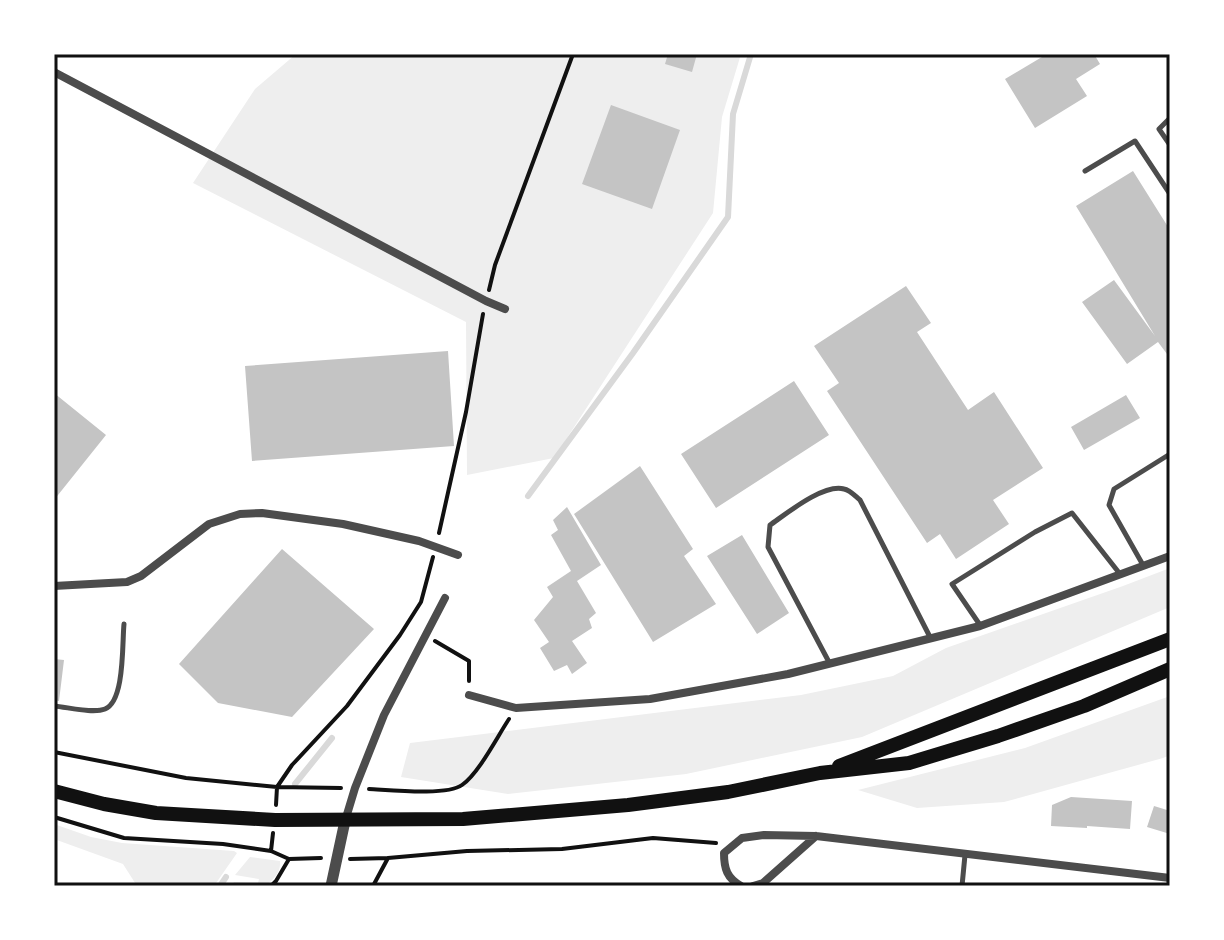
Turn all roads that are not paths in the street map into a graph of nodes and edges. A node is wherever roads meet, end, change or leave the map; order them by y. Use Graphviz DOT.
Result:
graph roads {
  1 [pos="54,72"];
  2 [pos="1170,118"];
  3 [pos="1170,145"];
  4 [pos="1085,171"];
  5 [pos="1170,194"];
  6 [pos="505,309"];
  7 [pos="1170,454"];
  8 [pos="458,555"];
  9 [pos="1170,556"];
  10 [pos="1144,566"];
  11 [pos="1120,574"];
  12 [pos="54,586"];
  13 [pos="445,598"];
  14 [pos="124,624"];
  15 [pos="980,626"];
  16 [pos="931,638"];
  17 [pos="1170,639"];
  18 [pos="830,664"];
  19 [pos="1170,669"];
  20 [pos="469,695"];
  21 [pos="54,706"];
  22 [pos="820,773"];
  23 [pos="54,791"];
  24 [pos="345,821"];
  25 [pos="816,836"];
  26 [pos="965,855"];
  27 [pos="1170,878"];
  28 [pos="737,885"];
  29 [pos="331,886"];
  30 [pos="753,886"];
  31 [pos="962,886"];
  1 -- 6 [label="street"];
  2 -- 3 [label="lane"];
  4 -- 5 [label="lane"];
  7 -- 10 [label="lane"];
  8 -- 12 [label="street"];
  9 -- 10 [label="street"];
  10 -- 11 [label="street"];
  11 -- 15 [label="street"];
  11 -- 15 [label="lane"];
  13 -- 24 [label="street"];
  14 -- 21 [label="lane"];
  15 -- 16 [label="street"];
  16 -- 18 [label="street"];
  16 -- 18 [label="lane"];
  17 -- 22 [label="main road"];
  18 -- 20 [label="street"];
  19 -- 22 [label="main road"];
  22 -- 24 [label="main road"];
  23 -- 24 [label="main road"];
  24 -- 29 [label="street"];
  25 -- 26 [label="street"];
  25 -- 28 [label="street"];
  25 -- 30 [label="street"];
  26 -- 27 [label="street"];
  26 -- 31 [label="lane"];
}
